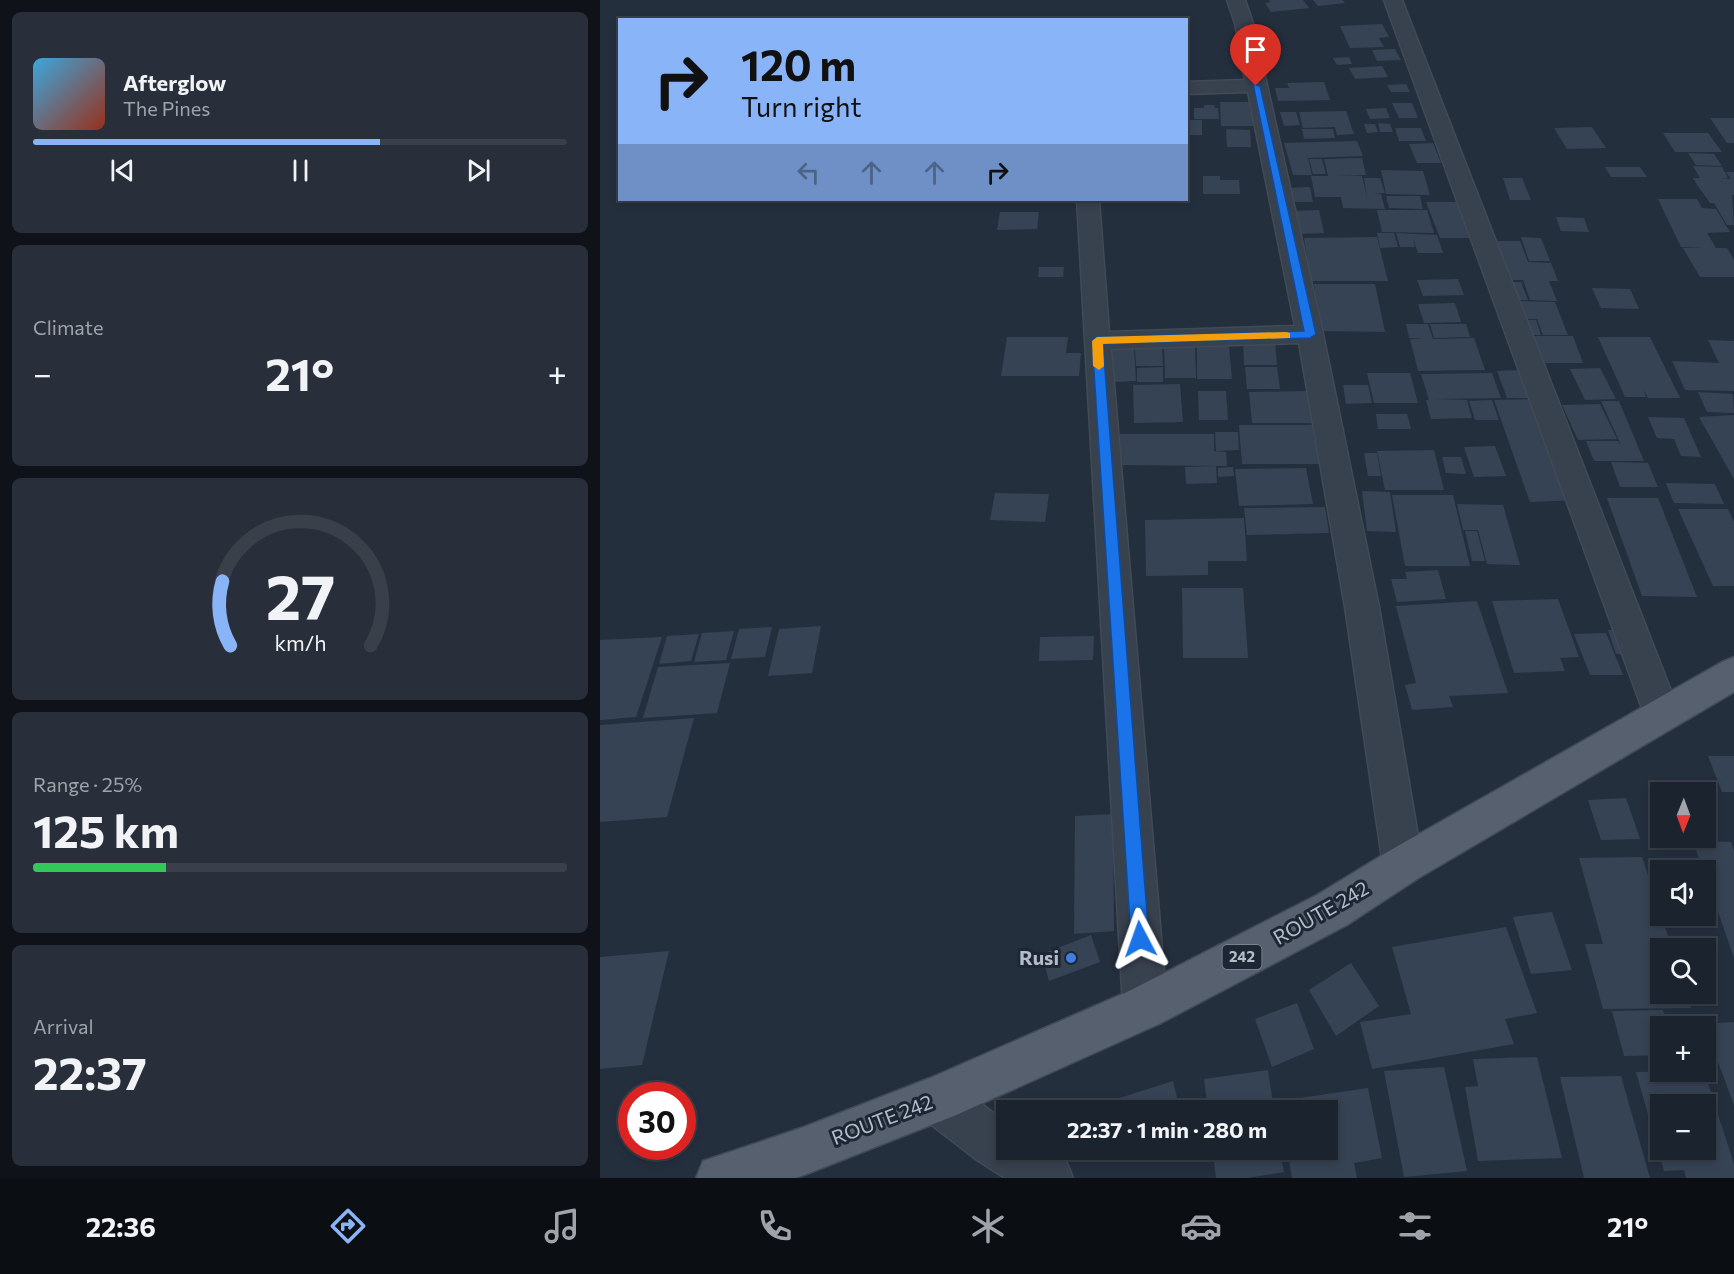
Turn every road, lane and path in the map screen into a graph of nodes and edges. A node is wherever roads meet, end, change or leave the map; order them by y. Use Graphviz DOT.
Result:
graph roads {
  1 [pos="1236,0"];
  2 [pos="1392,0"];
  3 [pos="1256,86"];
  4 [pos="1188,88"];
  5 [pos="1089,201"];
  6 [pos="1310,334"];
  7 [pos="1097,341"];
  8 [pos="1734,674"];
  9 [pos="1662,714"];
  10 [pos="1403,865"];
  11 [pos="1145,1007"];
  12 [pos="937,1099"];
  13 [pos="731,1176"];
  14 [pos="1049,1178"];
  1 -- 3 [label="street"];
  2 -- 9 [label="street"];
  3 -- 4 [label="street"];
  3 -- 6 [label="street"];
  5 -- 7 [label="street"];
  6 -- 7 [label="street"];
  6 -- 10 [label="street"];
  7 -- 11 [label="street"];
  8 -- 9 [label="main road, ROUTE 242 / 242"];
  9 -- 10 [label="main road, ROUTE 242 / 242"];
  10 -- 11 [label="main road, ROUTE 242 / 242"];
  11 -- 12 [label="main road, ROUTE 242 / 242"];
  12 -- 13 [label="main road, ROUTE 242 / 242"];
  12 -- 14 [label="street"];
}
